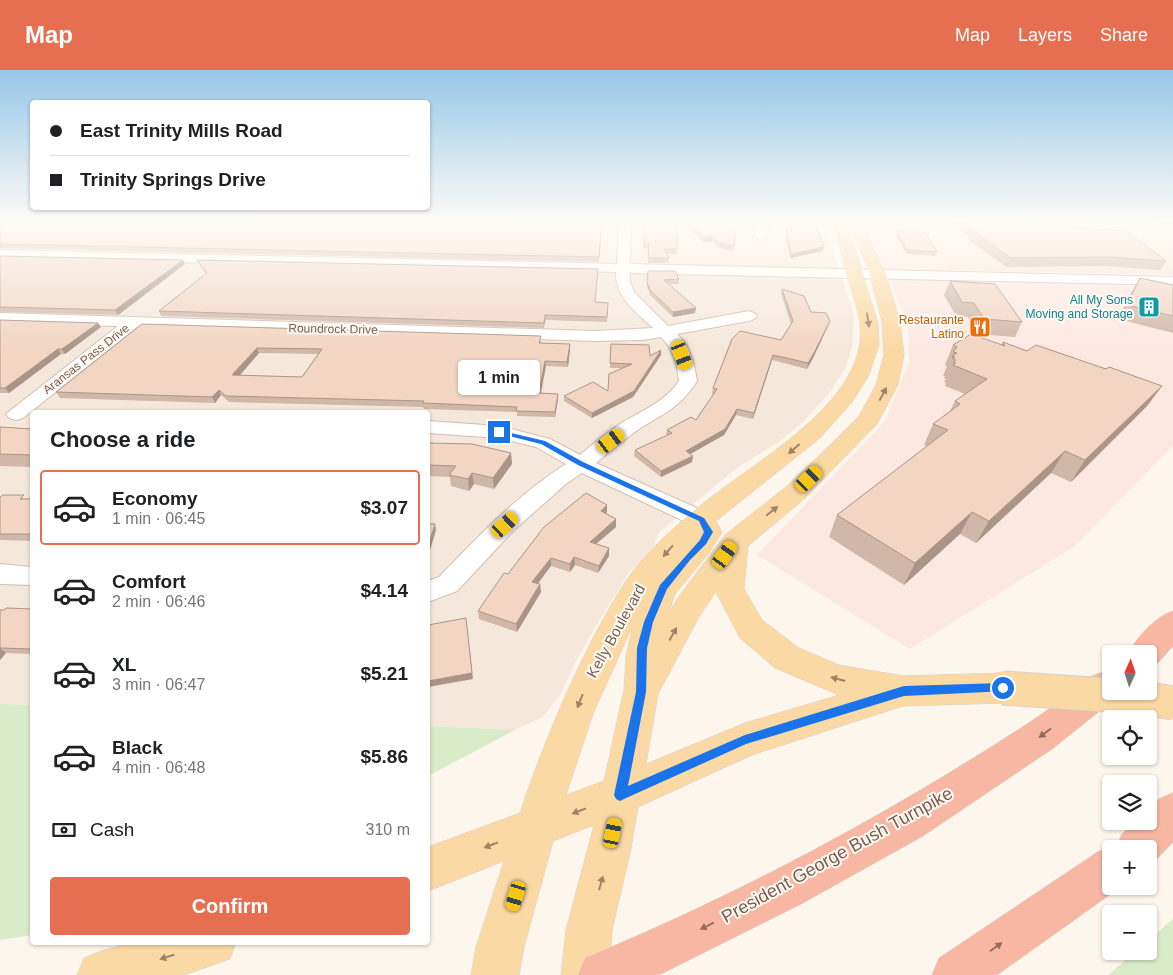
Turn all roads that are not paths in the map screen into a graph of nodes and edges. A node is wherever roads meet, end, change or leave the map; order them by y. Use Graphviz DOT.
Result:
graph roads {
  1 [pos="455,264"];
  2 [pos="623,264"];
  3 [pos="852,264"];
  4 [pos="873,264"];
  5 [pos="623,268"];
  6 [pos="854,273"];
  7 [pos="878,274"];
  8 [pos="1173,281"];
  9 [pos="749,316"];
  10 [pos="0,318"];
  11 [pos="133,322"];
  12 [pos="666,332"];
  13 [pos="16,414"];
  14 [pos="830,416"];
  15 [pos="430,427"];
  16 [pos="860,428"];
  17 [pos="581,464"];
  18 [pos="702,520"];
  19 [pos="735,542"];
  20 [pos="0,574"];
  21 [pos="30,576"];
  22 [pos="430,591"];
  23 [pos="1173,624"];
  24 [pos="1153,645"];
  25 [pos="1102,689"];
  26 [pos="904,691"];
  27 [pos="641,692"];
  28 [pos="1173,703"];
  29 [pos="620,795"];
  30 [pos="1173,813"];
  31 [pos="537,828"];
  32 [pos="1146,840"];
  33 [pos="430,868"];
  34 [pos="1102,874"];
  35 [pos="204,945"];
  36 [pos="498,961"];
  37 [pos="101,975"];
  38 [pos="585,975"];
  39 [pos="602,975"];
  40 [pos="956,975"];
  1 -- 5 [label="street"];
  2 -- 5 [label="street"];
  3 -- 6 [label="main road, Kelly Boulevard"];
  4 -- 7 [label="main road"];
  5 -- 6 [label="street"];
  5 -- 12 [label="street"];
  6 -- 7 [label="street"];
  6 -- 14 [label="main road, Kelly Boulevard, one-way"];
  7 -- 8 [label="street"];
  16 -- 7 [label="main road, one-way"];
  9 -- 12 [label="street, Roundrock Drive"];
  10 -- 11 [label="street, Roundrock Drive"];
  11 -- 12 [label="street, Roundrock Drive"];
  11 -- 13 [label="street, Aransas Pass Drive"];
  12 -- 17 [label="street"];
  14 -- 16 [label="main road"];
  14 -- 18 [label="main road, Kelly Boulevard, one-way"];
  15 -- 17 [label="street"];
  19 -- 16 [label="main road, one-way"];
  17 -- 18 [label="street"];
  17 -- 22 [label="street"];
  18 -- 27 [label="main road"];
  18 -- 31 [label="main road, Kelly Boulevard, one-way"];
  26 -- 19 [label="main road, one-way"];
  27 -- 19 [label="main road, one-way"];
  20 -- 21 [label="street"];
  23 -- 24 [label="highway"];
  25 -- 39 [label="highway, President George Bush Turnpike, one-way"];
  26 -- 28 [label="main road, bridge"];
  26 -- 29 [label="main road"];
  27 -- 29 [label="main road"];
  29 -- 31 [label="main road, one-way"];
  38 -- 29 [label="main road, one-way"];
  30 -- 32 [label="highway"];
  31 -- 33 [label="main road, one-way"];
  31 -- 36 [label="main road, Kelly Boulevard"];
  40 -- 34 [label="highway, one-way"];
  35 -- 37 [label="main road, one-way"];
}
